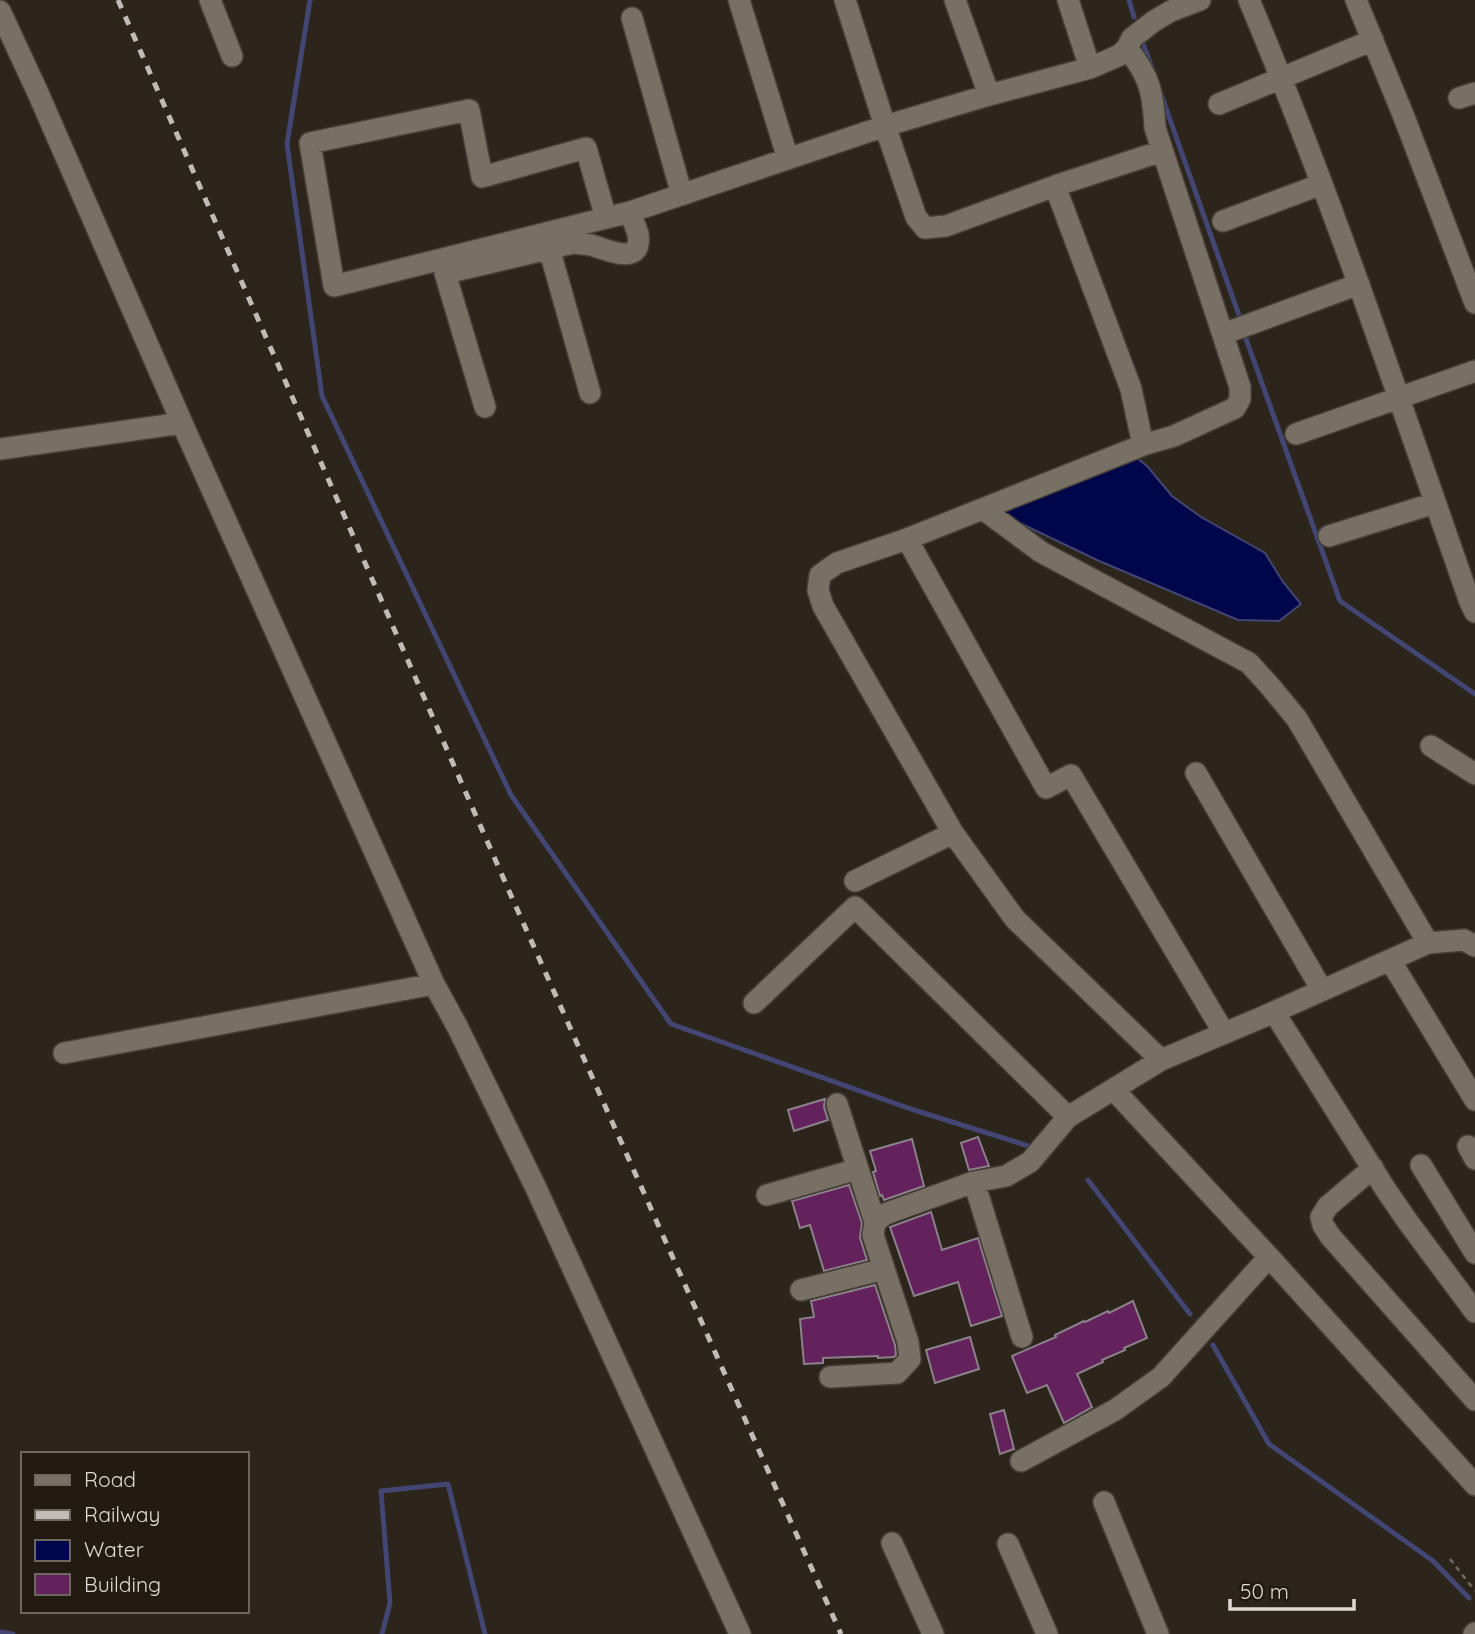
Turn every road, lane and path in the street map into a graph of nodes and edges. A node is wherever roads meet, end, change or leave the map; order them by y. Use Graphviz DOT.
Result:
graph roads {
  1 [pos="210,0"];
  2 [pos="845,0"];
  3 [pos="955,0"];
  4 [pos="1068,0"];
  5 [pos="1200,0"];
  6 [pos="1249,0"];
  7 [pos="1356,0"];
  8 [pos="739,1"];
  9 [pos="0,11"];
  10 [pos="632,18"];
  11 [pos="1373,40"];
  12 [pos="1127,48"];
  13 [pos="232,56"];
  14 [pos="1090,68"];
  15 [pos="1281,77"];
  16 [pos="989,95"];
  17 [pos="1219,104"];
  18 [pos="885,126"];
  19 [pos="1162,151"];
  20 [pos="788,159"];
  21 [pos="1322,184"];
  22 [pos="1055,186"];
  23 [pos="682,195"];
  24 [pos="630,212"];
  25 [pos="606,218"];
  26 [pos="1223,221"];
  27 [pos="549,248"];
  28 [pos="445,273"];
  29 [pos="402,284"];
  30 [pos="1359,284"];
  31 [pos="1475,303"];
  32 [pos="1223,334"];
  33 [pos="1475,371"];
  34 [pos="590,393"];
  35 [pos="1399,398"];
  36 [pos="485,407"];
  37 [pos="182,423"];
  38 [pos="1296,434"];
  39 [pos="1143,445"];
  40 [pos="0,449"];
  41 [pos="1435,503"];
  42 [pos="983,509"];
  43 [pos="1329,536"];
  44 [pos="906,539"];
  45 [pos="1472,607"];
  46 [pos="1431,746"];
  47 [pos="1196,773"];
  48 [pos="1475,774"];
  49 [pos="953,833"];
  50 [pos="855,881"];
  51 [pos="1471,939"];
  52 [pos="1428,943"];
  53 [pos="1390,960"];
  54 [pos="434,984"];
  55 [pos="1322,990"];
  56 [pos="754,1003"];
  57 [pos="1274,1012"];
  58 [pos="1224,1033"];
  59 [pos="64,1053"];
  60 [pos="1161,1060"];
  61 [pos="1114,1090"];
  62 [pos="1475,1100"];
  63 [pos="836,1104"];
  64 [pos="1068,1117"];
  65 [pos="1421,1166"];
  66 [pos="1373,1168"];
  67 [pos="858,1169"];
  68 [pos="974,1182"];
  69 [pos="767,1195"];
  70 [pos="875,1223"];
  71 [pos="1475,1253"];
  72 [pos="1269,1256"];
  73 [pos="884,1269"];
  74 [pos="1466,1282"];
  75 [pos="801,1290"];
  76 [pos="1475,1312"];
  77 [pos="1021,1337"];
  78 [pos="830,1377"];
  79 [pos="1475,1400"];
  80 [pos="1021,1461"];
  81 [pos="1475,1485"];
  82 [pos="1104,1502"];
  83 [pos="892,1543"];
  84 [pos="1008,1544"];
  85 [pos="1450,1559"];
  86 [pos="1475,1591"];
  87 [pos="740,1634"];
  88 [pos="933,1634"];
  89 [pos="1047,1634"];
  90 [pos="1158,1634"];
  1 -- 13 [label="street"];
  2 -- 18 [label="street"];
  3 -- 16 [label="street"];
  4 -- 14 [label="street"];
  5 -- 12 [label="street"];
  6 -- 15 [label="street"];
  7 -- 11 [label="street"];
  8 -- 20 [label="street"];
  9 -- 37 [label="street"];
  10 -- 23 [label="street"];
  11 -- 15 [label="street"];
  11 -- 31 [label="street"];
  12 -- 14 [label="street"];
  12 -- 19 [label="street"];
  14 -- 16 [label="street"];
  15 -- 17 [label="street"];
  15 -- 21 [label="street"];
  16 -- 18 [label="street"];
  18 -- 20 [label="street"];
  18 -- 22 [label="street"];
  19 -- 22 [label="street"];
  19 -- 32 [label="street"];
  20 -- 23 [label="street"];
  21 -- 26 [label="street"];
  21 -- 30 [label="street"];
  22 -- 39 [label="street"];
  23 -- 24 [label="street"];
  24 -- 25 [label="street"];
  24 -- 27 [label="street"];
  25 -- 25 [label="street"];
  27 -- 28 [label="street"];
  27 -- 34 [label="street"];
  28 -- 29 [label="street"];
  28 -- 36 [label="street"];
  30 -- 32 [label="street"];
  30 -- 35 [label="street"];
  32 -- 39 [label="street"];
  33 -- 35 [label="street"];
  35 -- 38 [label="street"];
  35 -- 41 [label="street"];
  37 -- 40 [label="street"];
  37 -- 54 [label="street"];
  39 -- 42 [label="street"];
  41 -- 43 [label="street"];
  41 -- 45 [label="street"];
  42 -- 44 [label="street"];
  42 -- 52 [label="street"];
  44 -- 49 [label="street"];
  44 -- 58 [label="street"];
  46 -- 48 [label="street"];
  47 -- 55 [label="street"];
  49 -- 50 [label="street"];
  49 -- 60 [label="street"];
  51 -- 52 [label="street"];
  52 -- 53 [label="street"];
  53 -- 55 [label="street"];
  53 -- 62 [label="street"];
  54 -- 59 [label="street"];
  54 -- 87 [label="street"];
  55 -- 57 [label="street"];
  56 -- 64 [label="street"];
  57 -- 58 [label="street"];
  57 -- 66 [label="street"];
  58 -- 60 [label="street"];
  60 -- 61 [label="street"];
  61 -- 64 [label="street"];
  61 -- 72 [label="street"];
  63 -- 67 [label="street"];
  64 -- 68 [label="street"];
  65 -- 71 [label="street"];
  66 -- 74 [label="street"];
  66 -- 79 [label="street"];
  67 -- 69 [label="street"];
  67 -- 70 [label="street"];
  68 -- 70 [label="street"];
  68 -- 77 [label="street"];
  70 -- 73 [label="street"];
  72 -- 80 [label="street"];
  72 -- 81 [label="street"];
  73 -- 75 [label="street"];
  73 -- 78 [label="street"];
  74 -- 76 [label="street"];
  82 -- 90 [label="street"];
  83 -- 88 [label="street"];
  84 -- 89 [label="street"];
  85 -- 86 [label="path"];
}
